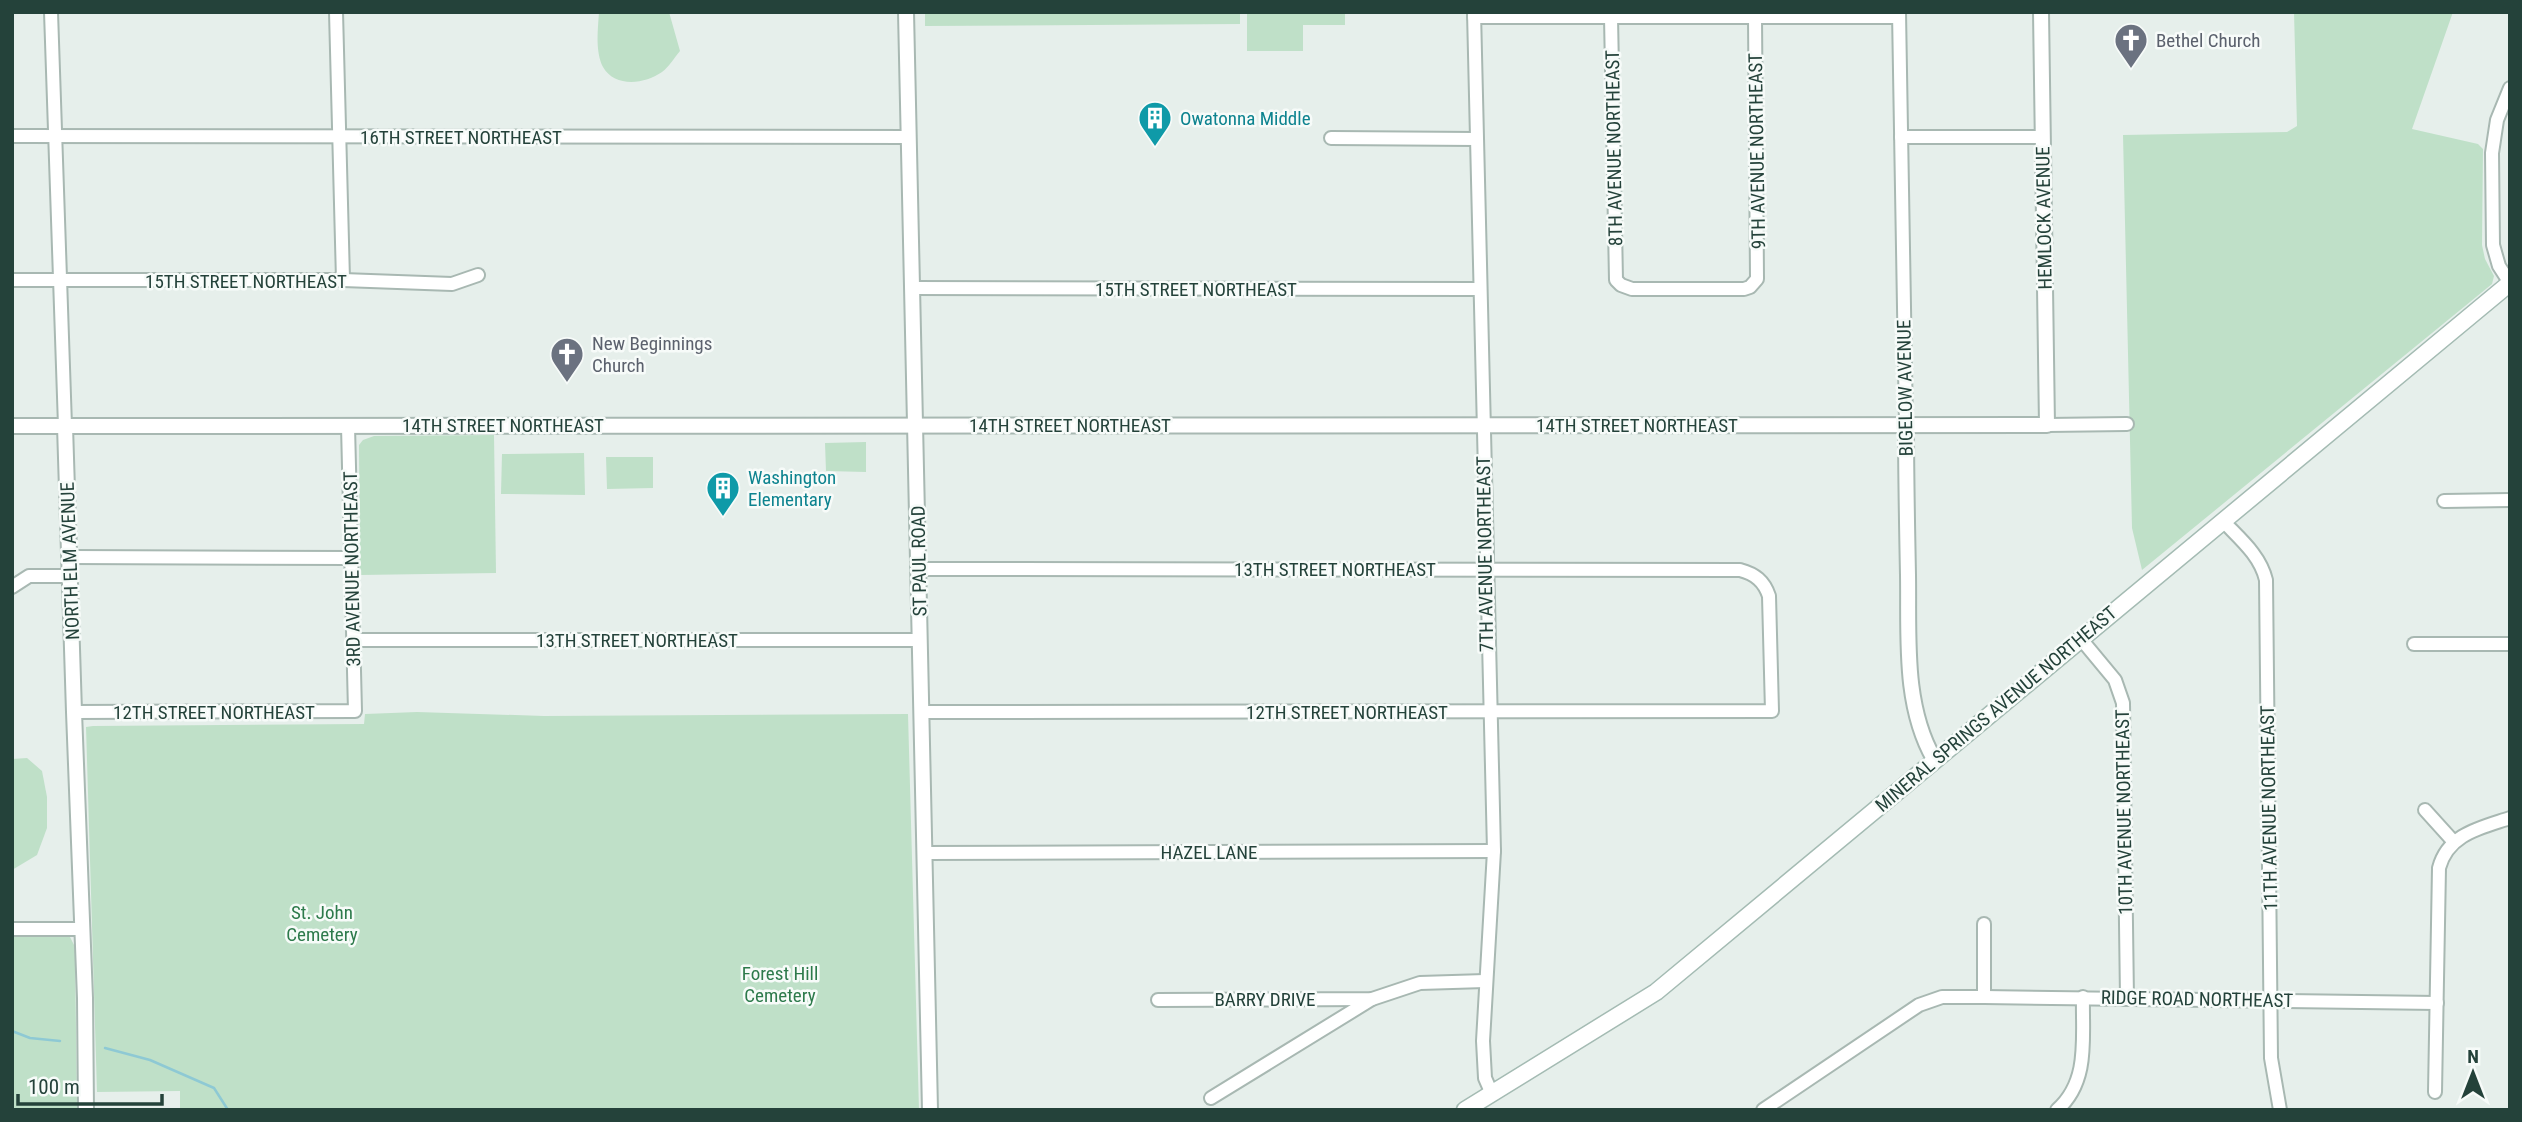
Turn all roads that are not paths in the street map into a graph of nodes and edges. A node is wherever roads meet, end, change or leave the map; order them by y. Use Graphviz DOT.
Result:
graph roads {
  1 [pos="51,12"];
  2 [pos="335,12"];
  3 [pos="906,12"];
  4 [pos="2041,12"];
  5 [pos="1474,14"];
  6 [pos="1899,15"];
  7 [pos="1611,17"];
  8 [pos="1755,17"];
  9 [pos="2510,88"];
  10 [pos="12,136"];
  11 [pos="55,136"];
  12 [pos="339,137"];
  13 [pos="909,137"];
  14 [pos="1901,137"];
  15 [pos="2043,137"];
  16 [pos="1331,138"];
  17 [pos="1476,139"];
  18 [pos="478,275"];
  19 [pos="12,280"];
  20 [pos="60,280"];
  21 [pos="343,280"];
  22 [pos="2510,283"];
  23 [pos="1754,284"];
  24 [pos="912,288"];
  25 [pos="1479,289"];
  26 [pos="2127,424"];
  27 [pos="915,425"];
  28 [pos="1482,425"];
  29 [pos="1906,425"];
  30 [pos="2047,425"];
  31 [pos="12,426"];
  32 [pos="65,426"];
  33 [pos="348,426"];
  34 [pos="2444,500"];
  35 [pos="2510,500"];
  36 [pos="2223,521"];
  37 [pos="70,556"];
  38 [pos="352,558"];
  39 [pos="919,569"];
  40 [pos="1486,569"];
  41 [pos="71,576"];
  42 [pos="12,587"];
  43 [pos="2081,639"];
  44 [pos="354,640"];
  45 [pos="920,640"];
  46 [pos="2510,643"];
  47 [pos="2414,645"];
  48 [pos="355,711"];
  49 [pos="1772,711"];
  50 [pos="74,712"];
  51 [pos="922,712"];
  52 [pos="1489,712"];
  53 [pos="1934,760"];
  54 [pos="2425,810"];
  55 [pos="2510,818"];
  56 [pos="2453,841"];
  57 [pos="1494,851"];
  58 [pos="925,853"];
  59 [pos="1984,924"];
  60 [pos="12,929"];
  61 [pos="83,929"];
  62 [pos="1485,981"];
  63 [pos="1984,997"];
  64 [pos="2083,997"];
  65 [pos="2127,998"];
  66 [pos="1372,999"];
  67 [pos="1158,1000"];
  68 [pos="2271,1000"];
  69 [pos="2437,1003"];
  70 [pos="2435,1093"];
  71 [pos="1492,1094"];
  72 [pos="1211,1098"];
  73 [pos="1782,1105"];
  74 [pos="86,1110"];
  75 [pos="930,1110"];
  76 [pos="1465,1110"];
  77 [pos="1763,1110"];
  78 [pos="2057,1110"];
  79 [pos="2280,1110"];
  1 -- 11 [label="street, NORTH ELM AVENUE"];
  2 -- 12 [label="street"];
  3 -- 13 [label="street, ST PAUL ROAD"];
  4 -- 15 [label="street, HEMLOCK AVENUE"];
  5 -- 7 [label="street"];
  5 -- 17 [label="street, 7TH AVENUE NORTHEAST"];
  6 -- 8 [label="street"];
  6 -- 14 [label="street, BIGELOW AVENUE"];
  7 -- 8 [label="street"];
  7 -- 23 [label="street, 8TH AVENUE NORTHEAST"];
  8 -- 23 [label="street, 9TH AVENUE NORTHEAST"];
  9 -- 22 [label="street"];
  10 -- 11 [label="street, 16TH STREET NORTHEAST"];
  11 -- 12 [label="street, 16TH STREET NORTHEAST"];
  11 -- 20 [label="street, NORTH ELM AVENUE"];
  12 -- 13 [label="street, 16TH STREET NORTHEAST"];
  12 -- 21 [label="street"];
  13 -- 24 [label="street, ST PAUL ROAD"];
  14 -- 15 [label="street"];
  14 -- 29 [label="street, BIGELOW AVENUE"];
  15 -- 30 [label="street, HEMLOCK AVENUE"];
  16 -- 17 [label="street"];
  17 -- 25 [label="street, 7TH AVENUE NORTHEAST"];
  18 -- 21 [label="street, 15TH STREET NORTHEAST"];
  19 -- 20 [label="street, 15TH STREET NORTHEAST"];
  20 -- 21 [label="street, 15TH STREET NORTHEAST"];
  20 -- 32 [label="street, NORTH ELM AVENUE"];
  22 -- 36 [label="main road, MINERAL SPRINGS AVENUE NORTHEAST"];
  24 -- 25 [label="street, 15TH STREET NORTHEAST"];
  24 -- 27 [label="street, ST PAUL ROAD"];
  25 -- 28 [label="street, 7TH AVENUE NORTHEAST"];
  26 -- 30 [label="street, 14TH STREET NORTHEAST"];
  27 -- 28 [label="street, 14TH STREET NORTHEAST"];
  27 -- 33 [label="street, 14TH STREET NORTHEAST"];
  27 -- 39 [label="street, ST PAUL ROAD"];
  28 -- 29 [label="street, 14TH STREET NORTHEAST"];
  28 -- 40 [label="street, 7TH AVENUE NORTHEAST"];
  29 -- 30 [label="street, 14TH STREET NORTHEAST"];
  29 -- 53 [label="street, BIGELOW AVENUE"];
  31 -- 32 [label="street, 14TH STREET NORTHEAST"];
  32 -- 33 [label="street, 14TH STREET NORTHEAST"];
  32 -- 37 [label="street, NORTH ELM AVENUE"];
  33 -- 38 [label="street, 3RD AVENUE NORTHEAST"];
  34 -- 35 [label="street"];
  36 -- 43 [label="main road, MINERAL SPRINGS AVENUE NORTHEAST"];
  36 -- 68 [label="street, 11TH AVENUE NORTHEAST"];
  37 -- 38 [label="street"];
  37 -- 41 [label="street, NORTH ELM AVENUE"];
  38 -- 44 [label="street, 3RD AVENUE NORTHEAST"];
  39 -- 40 [label="street, 13TH STREET NORTHEAST"];
  39 -- 45 [label="street, ST PAUL ROAD"];
  40 -- 49 [label="street, 13TH STREET NORTHEAST"];
  40 -- 52 [label="street, 7TH AVENUE NORTHEAST"];
  41 -- 42 [label="street"];
  41 -- 50 [label="street, NORTH ELM AVENUE"];
  43 -- 53 [label="main road, MINERAL SPRINGS AVENUE NORTHEAST"];
  43 -- 65 [label="street, 10TH AVENUE NORTHEAST"];
  44 -- 45 [label="street, 13TH STREET NORTHEAST"];
  44 -- 48 [label="street, 3RD AVENUE NORTHEAST"];
  45 -- 51 [label="street, ST PAUL ROAD"];
  46 -- 47 [label="street"];
  48 -- 50 [label="street, 12TH STREET NORTHEAST"];
  49 -- 52 [label="street, 12TH STREET NORTHEAST"];
  50 -- 61 [label="street, NORTH ELM AVENUE"];
  51 -- 52 [label="street, 12TH STREET NORTHEAST"];
  51 -- 58 [label="street, ST PAUL ROAD"];
  52 -- 57 [label="street, 7TH AVENUE NORTHEAST"];
  53 -- 71 [label="main road, MINERAL SPRINGS AVENUE NORTHEAST"];
  54 -- 56 [label="street"];
  55 -- 56 [label="street"];
  56 -- 69 [label="street"];
  57 -- 58 [label="street, HAZEL LANE"];
  57 -- 62 [label="street, 7TH AVENUE NORTHEAST"];
  58 -- 75 [label="street, ST PAUL ROAD"];
  59 -- 63 [label="street"];
  60 -- 61 [label="street"];
  61 -- 74 [label="street, NORTH ELM AVENUE"];
  62 -- 66 [label="street, BARRY DRIVE"];
  62 -- 71 [label="street, 7TH AVENUE NORTHEAST"];
  63 -- 64 [label="street, RIDGE ROAD NORTHEAST"];
  63 -- 73 [label="street, RIDGE ROAD NORTHEAST"];
  64 -- 65 [label="street, RIDGE ROAD NORTHEAST"];
  64 -- 78 [label="street"];
  65 -- 68 [label="street, RIDGE ROAD NORTHEAST"];
  66 -- 67 [label="street, BARRY DRIVE"];
  66 -- 72 [label="street, BARRY DRIVE"];
  68 -- 69 [label="street, RIDGE ROAD NORTHEAST"];
  68 -- 79 [label="street, 11TH AVENUE NORTHEAST"];
  69 -- 70 [label="street"];
  71 -- 76 [label="main road, MINERAL SPRINGS AVENUE NORTHEAST"];
  73 -- 77 [label="street, RIDGE ROAD NORTHEAST"];
}
